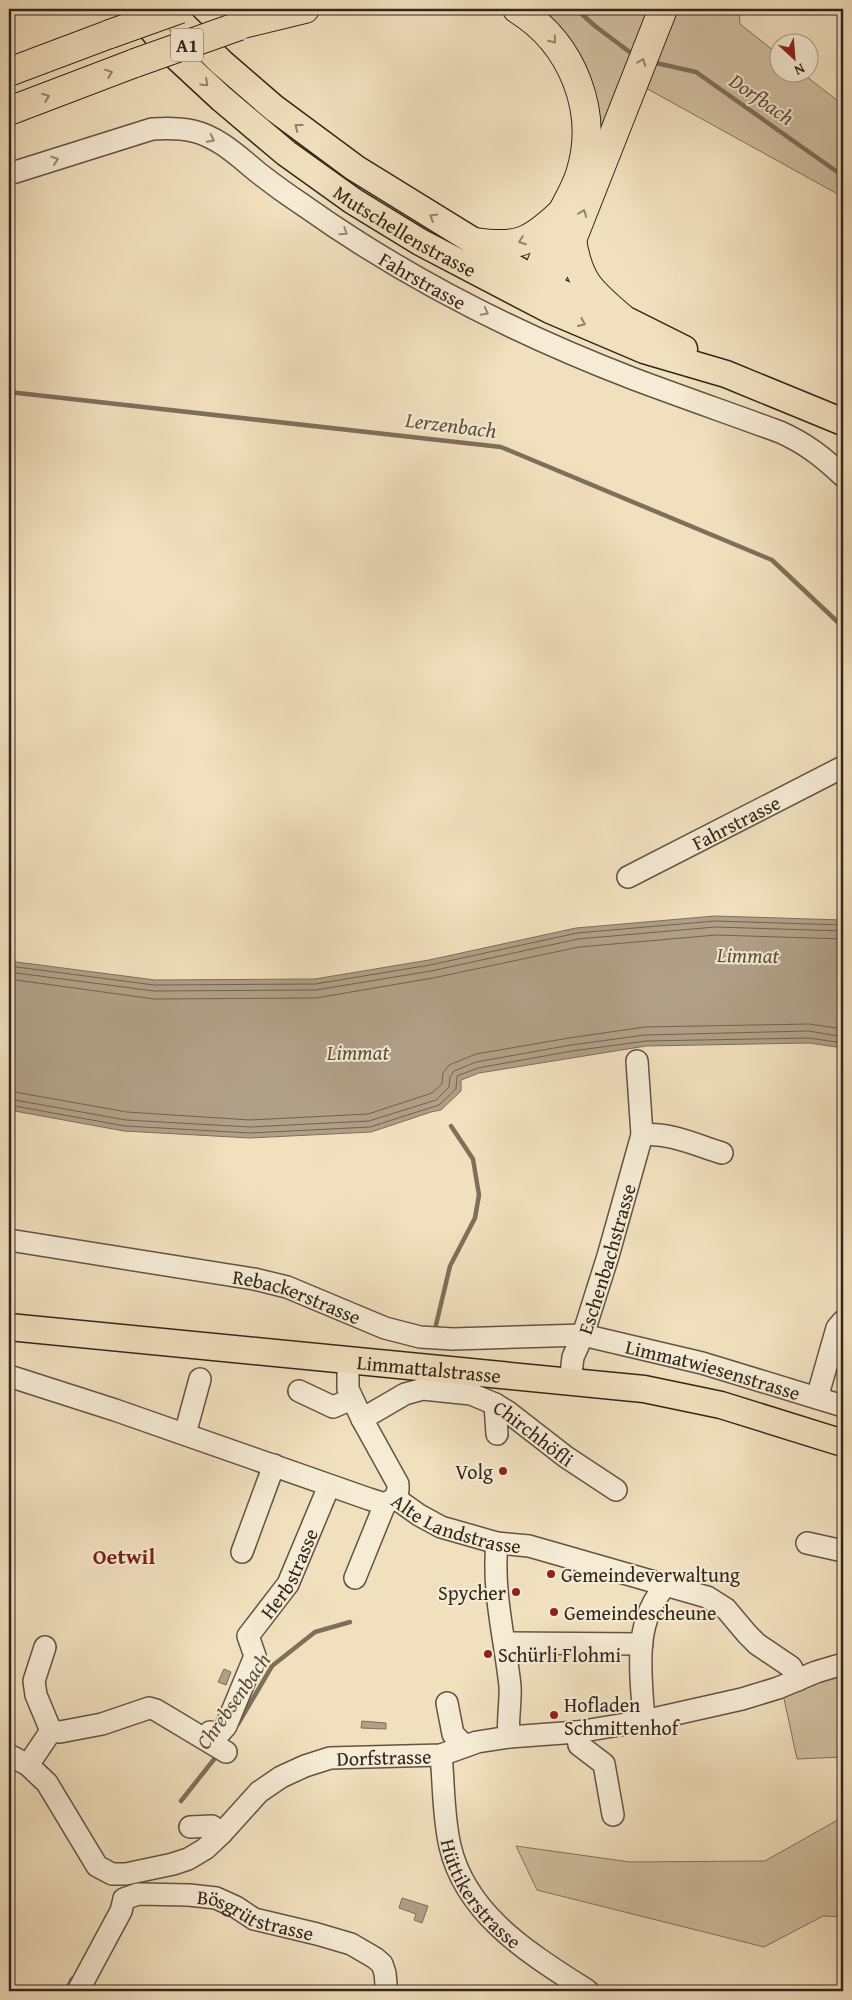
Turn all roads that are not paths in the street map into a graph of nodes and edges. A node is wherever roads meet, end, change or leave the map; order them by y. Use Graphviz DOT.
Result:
graph roads {
  1 [pos="136,9"];
  2 [pos="167,9"];
  3 [pos="180,9"];
  4 [pos="281,9"];
  5 [pos="305,9"];
  6 [pos="517,9"];
  7 [pos="663,9"];
  8 [pos="241,25"];
  9 [pos="70,49"];
  10 [pos="9,59"];
  11 [pos="9,72"];
  12 [pos="9,111"];
  13 [pos="9,174"];
  14 [pos="562,213"];
  15 [pos="572,240"];
  16 [pos="474,242"];
  17 [pos="539,282"];
  18 [pos="506,288"];
  19 [pos="550,310"];
  20 [pos="622,318"];
  21 [pos="726,374"];
  22 [pos="843,422"];
  23 [pos="843,476"];
  24 [pos="843,767"];
  25 [pos="628,877"];
  26 [pos="638,1061"];
  27 [pos="642,1135"];
  28 [pos="722,1153"];
  29 [pos="9,1240"];
  30 [pos="843,1321"];
  31 [pos="9,1327"];
  32 [pos="583,1335"];
  33 [pos="348,1360"];
  34 [pos="9,1376"];
  35 [pos="200,1379"];
  36 [pos="570,1382"];
  37 [pos="299,1391"];
  38 [pos="817,1398"];
  39 [pos="352,1399"];
  40 [pos="495,1404"];
  41 [pos="843,1406"];
  42 [pos="362,1419"];
  43 [pos="185,1434"];
  44 [pos="497,1434"];
  45 [pos="843,1443"];
  46 [pos="274,1465"];
  47 [pos="329,1486"];
  48 [pos="616,1490"];
  49 [pos="390,1501"];
  50 [pos="497,1543"];
  51 [pos="807,1543"];
  52 [pos="843,1551"];
  53 [pos="242,1552"];
  54 [pos="355,1578"];
  55 [pos="666,1585"];
  56 [pos="505,1643"];
  57 [pos="642,1644"];
  58 [pos="45,1647"];
  59 [pos="843,1664"];
  60 [pos="798,1680"];
  61 [pos="447,1703"];
  62 [pos="644,1721"];
  63 [pos="51,1731"];
  64 [pos="576,1732"];
  65 [pos="509,1737"];
  66 [pos="465,1746"];
  67 [pos="9,1755"];
  68 [pos="441,1755"];
  69 [pos="28,1765"];
  70 [pos="612,1815"];
  71 [pos="190,1827"];
  72 [pos="222,1833"];
  73 [pos="112,1874"];
  74 [pos="124,1899"];
  75 [pos="78,1991"];
  76 [pos="385,1991"];
  77 [pos="588,1991"];
  1 -- 18 [label="main road, Mutschellenstrasse, one-way"];
  16 -- 2 [label="main road, Mutschellenstrasse, one-way"];
  3 -- 9 [label="highway, A1, bridge"];
  4 -- 8 [label="highway, A1"];
  5 -- 8 [label="highway"];
  6 -- 14 [label="highway, one-way"];
  15 -- 7 [label="highway, one-way"];
  12 -- 8 [label="highway, A1, one-way, bridge"];
  9 -- 10 [label="highway"];
  9 -- 11 [label="highway, A1"];
  13 -- 23 [label="street, Fahrstrasse, one-way"];
  14 -- 16 [label="highway, one-way"];
  14 -- 17 [label="highway"];
  15 -- 17 [label="highway"];
  15 -- 20 [label="highway"];
  16 -- 17 [label="main road, Mutschellenstrasse"];
  17 -- 18 [label="main road"];
  17 -- 19 [label="main road"];
  17 -- 20 [label="main road, Mutschellenstrasse"];
  18 -- 19 [label="main road, Mutschellenstrasse"];
  19 -- 21 [label="main road, Mutschellenstrasse, one-way"];
  20 -- 21 [label="main road, Mutschellenstrasse"];
  21 -- 22 [label="main road, Mutschellenstrasse"];
  24 -- 25 [label="street, Fahrstrasse"];
  26 -- 27 [label="street, Eschenbachstrasse"];
  27 -- 28 [label="street"];
  27 -- 32 [label="street, Eschenbachstrasse"];
  29 -- 32 [label="street, Rebackerstrasse"];
  30 -- 38 [label="street"];
  31 -- 33 [label="main road, Limmattalstrasse"];
  32 -- 36 [label="street, Eschenbachstrasse"];
  32 -- 38 [label="street, Limmatwiesenstrasse"];
  33 -- 36 [label="main road, Limmattalstrasse"];
  33 -- 39 [label="street"];
  34 -- 43 [label="street, Alte Landstrasse"];
  35 -- 43 [label="street"];
  36 -- 45 [label="main road, Limmattalstrasse"];
  37 -- 39 [label="street"];
  38 -- 41 [label="street, Limmatwiesenstrasse"];
  39 -- 42 [label="street"];
  40 -- 42 [label="street, Chirchhöfli"];
  40 -- 44 [label="street"];
  40 -- 48 [label="street, Chirchhöfli"];
  42 -- 49 [label="street"];
  43 -- 46 [label="street, Alte Landstrasse"];
  46 -- 47 [label="street, Alte Landstrasse"];
  46 -- 53 [label="street"];
  47 -- 49 [label="street, Alte Landstrasse"];
  47 -- 63 [label="street, Herbstrasse"];
  49 -- 50 [label="street, Alte Landstrasse"];
  49 -- 54 [label="street"];
  50 -- 55 [label="street, Alte Landstrasse"];
  50 -- 56 [label="street"];
  51 -- 52 [label="street"];
  55 -- 57 [label="street"];
  55 -- 60 [label="street, Alte Landstrasse"];
  56 -- 57 [label="street"];
  56 -- 65 [label="street"];
  57 -- 62 [label="street"];
  58 -- 63 [label="street"];
  59 -- 60 [label="street, Dorfstrasse"];
  60 -- 62 [label="street, Dorfstrasse"];
  61 -- 66 [label="street"];
  62 -- 64 [label="street, Dorfstrasse"];
  63 -- 69 [label="street"];
  64 -- 65 [label="street, Dorfstrasse"];
  64 -- 70 [label="street"];
  65 -- 66 [label="street, Dorfstrasse"];
  66 -- 68 [label="street, Dorfstrasse"];
  67 -- 69 [label="street"];
  68 -- 72 [label="street, Dorfstrasse"];
  68 -- 77 [label="street, Hüttikerstrasse"];
  69 -- 73 [label="street"];
  71 -- 72 [label="street"];
  72 -- 73 [label="street, Dorfstrasse"];
  73 -- 74 [label="street"];
  74 -- 75 [label="street"];
  74 -- 76 [label="street, Bösgrütstrasse"];
}
